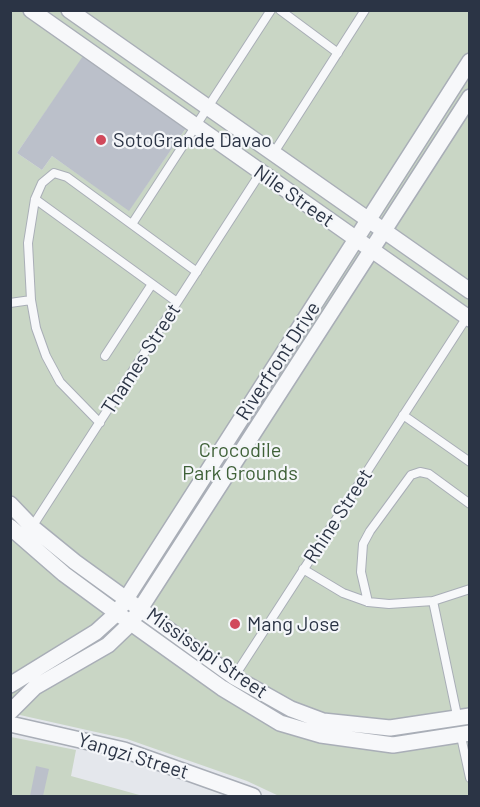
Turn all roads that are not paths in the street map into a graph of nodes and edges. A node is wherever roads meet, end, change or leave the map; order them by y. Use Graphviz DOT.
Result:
graph roads {
  1 [pos="31,10"];
  2 [pos="69,10"];
  3 [pos="271,10"];
  4 [pos="280,10"];
  5 [pos="365,10"];
  6 [pos="338,53"];
  7 [pos="470,62"];
  8 [pos="470,97"];
  9 [pos="207,107"];
  10 [pos="195,126"];
  11 [pos="273,153"];
  12 [pos="261,172"];
  13 [pos="35,199"];
  14 [pos="368,220"];
  15 [pos="132,224"];
  16 [pos="384,231"];
  17 [pos="356,239"];
  18 [pos="371,250"];
  19 [pos="197,272"];
  20 [pos="152,284"];
  21 [pos="470,291"];
  22 [pos="31,300"];
  23 [pos="177,302"];
  24 [pos="10,303"];
  25 [pos="468,318"];
  26 [pos="105,356"];
  27 [pos="403,415"];
  28 [pos="100,423"];
  29 [pos="470,462"];
  30 [pos="10,504"];
  31 [pos="470,504"];
  32 [pos="10,527"];
  33 [pos="32,527"];
  34 [pos="303,569"];
  35 [pos="470,590"];
  36 [pos="127,598"];
  37 [pos="434,601"];
  38 [pos="368,602"];
  39 [pos="142,608"];
  40 [pos="117,613"];
  41 [pos="131,623"];
  42 [pos="234,677"];
  43 [pos="10,685"];
  44 [pos="10,712"];
  45 [pos="464,717"];
  46 [pos="10,724"];
  47 [pos="465,734"];
  48 [pos="470,778"];
  49 [pos="254,796"];
  1 -- 10 [label="street, Nile Street"];
  2 -- 9 [label="street, Nile Street"];
  3 -- 9 [label="lane"];
  4 -- 6 [label="lane"];
  5 -- 6 [label="lane"];
  6 -- 11 [label="lane"];
  7 -- 14 [label="street, Riverfront Drive"];
  8 -- 16 [label="street, Riverfront Drive"];
  9 -- 10 [label="lane"];
  9 -- 11 [label="street, Nile Street"];
  10 -- 12 [label="street, Nile Street"];
  10 -- 15 [label="lane"];
  11 -- 14 [label="street, Nile Street"];
  12 -- 17 [label="street, Nile Street"];
  12 -- 19 [label="lane"];
  13 -- 15 [label="lane, Thames Street"];
  13 -- 20 [label="lane"];
  13 -- 22 [label="lane, Thames Street"];
  14 -- 16 [label="street, Nile Street"];
  14 -- 17 [label="street, Riverfront Drive"];
  15 -- 19 [label="lane, Thames Street"];
  16 -- 18 [label="street, Riverfront Drive"];
  16 -- 21 [label="street, Nile Street"];
  17 -- 18 [label="street, Nile Street"];
  17 -- 36 [label="street, Riverfront Drive"];
  18 -- 25 [label="street, Nile Street"];
  18 -- 39 [label="street, Riverfront Drive"];
  19 -- 23 [label="lane, Thames Street"];
  20 -- 23 [label="lane"];
  20 -- 26 [label="lane"];
  22 -- 24 [label="lane"];
  22 -- 28 [label="lane, Thames Street"];
  23 -- 28 [label="lane, Thames Street"];
  25 -- 27 [label="lane, Rhine Street"];
  27 -- 29 [label="lane"];
  27 -- 34 [label="lane, Rhine Street"];
  28 -- 33 [label="lane"];
  30 -- 33 [label="street, Mississipi Street"];
  31 -- 38 [label="lane"];
  32 -- 40 [label="street, Mississipi Street"];
  33 -- 36 [label="street, Mississipi Street"];
  34 -- 38 [label="lane, Rhine Street"];
  34 -- 42 [label="lane"];
  35 -- 37 [label="lane, Rhine Street"];
  36 -- 39 [label="street, Mississipi Street"];
  36 -- 40 [label="street, Riverfront Drive"];
  37 -- 38 [label="lane, Rhine Street"];
  37 -- 45 [label="lane"];
  39 -- 41 [label="street, Riverfront Drive"];
  39 -- 42 [label="street, Mississipi Street"];
  40 -- 41 [label="street, Mississipi Street"];
  40 -- 43 [label="street, Riverfront Drive"];
  41 -- 44 [label="street, Riverfront Drive"];
  41 -- 47 [label="street, Mississipi Street"];
  42 -- 45 [label="street, Mississipi Street"];
  45 -- 47 [label="lane"];
  46 -- 49 [label="street, Yangzi Street"];
  47 -- 48 [label="lane"];
}
